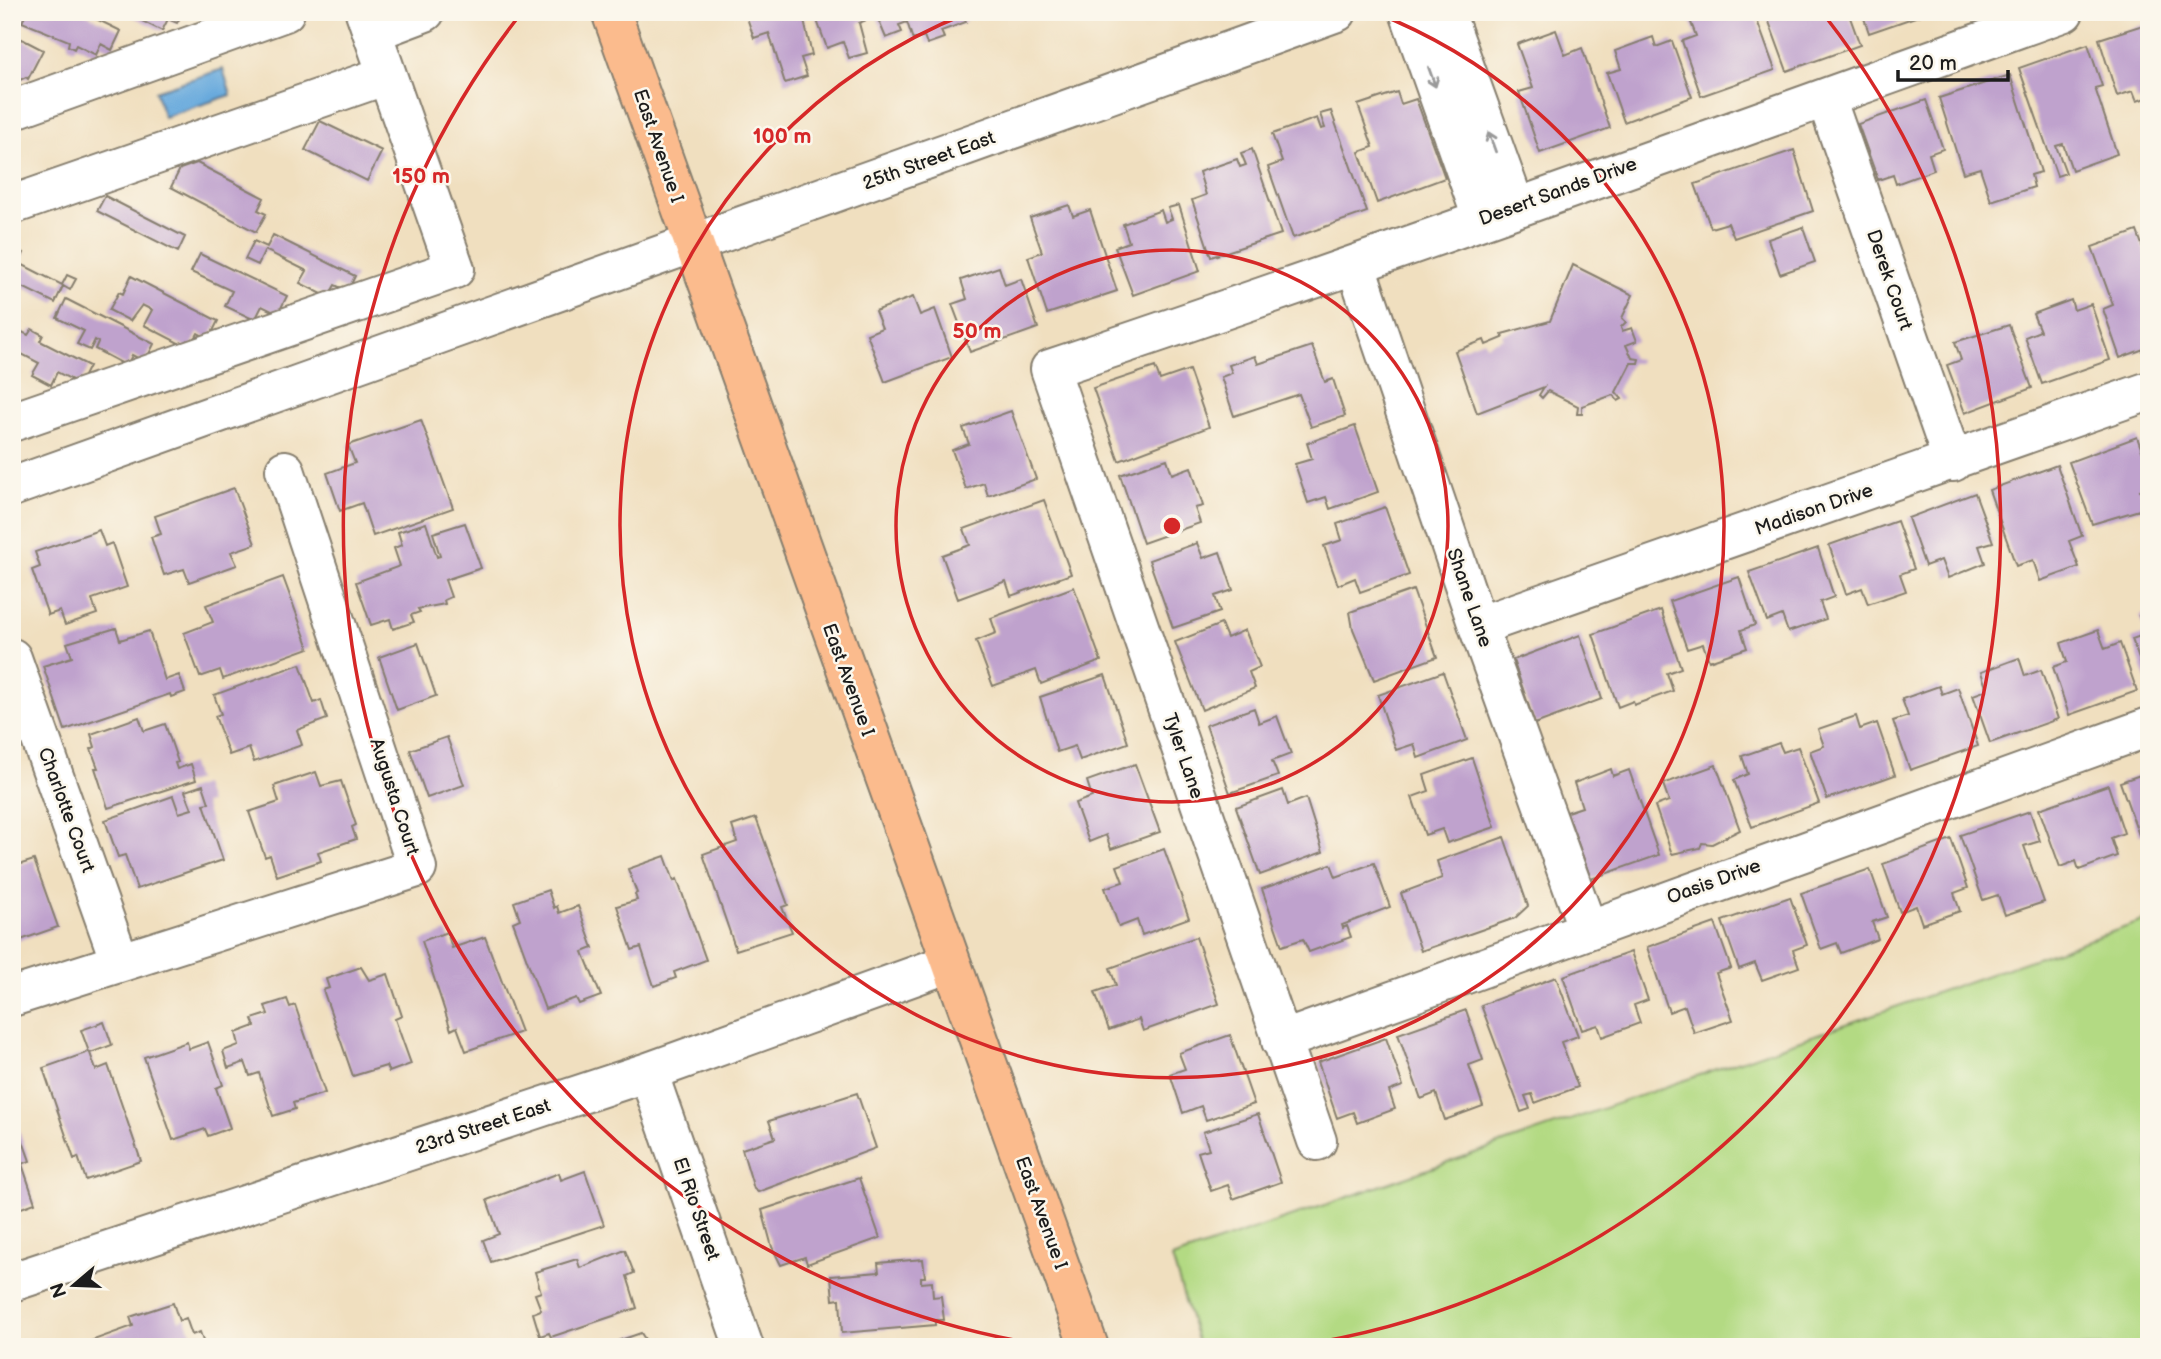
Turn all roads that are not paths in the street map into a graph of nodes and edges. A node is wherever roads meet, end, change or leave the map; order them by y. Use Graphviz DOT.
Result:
graph roads {
  1 [pos="285,12"];
  2 [pos="425,12"];
  3 [pos="611,12"];
  4 [pos="1337,12"];
  5 [pos="1409,12"];
  6 [pos="1445,12"];
  7 [pos="2064,12"];
  8 [pos="369,22"];
  9 [pos="387,75"];
  10 [pos="1826,98"];
  11 [pos="12,110"];
  12 [pos="12,205"];
  13 [pos="1499,212"];
  14 [pos="693,246"];
  15 [pos="1356,266"];
  16 [pos="1050,369"];
  17 [pos="2149,391"];
  18 [pos="12,422"];
  19 [pos="1953,462"];
  20 [pos="285,470"];
  21 [pos="12,487"];
  22 [pos="1478,626"];
  23 [pos="12,658"];
  24 [pos="2149,727"];
  25 [pos="1587,928"];
  26 [pos="120,962"];
  27 [pos="950,963"];
  28 [pos="12,997"];
  29 [pos="1281,1041"];
  30 [pos="648,1072"];
  31 [pos="1317,1141"];
  32 [pos="12,1282"];
  33 [pos="744,1347"];
  34 [pos="1089,1347"];
  1 -- 11 [label="street"];
  2 -- 8 [label="street"];
  3 -- 14 [label="main road, East Avenue I"];
  4 -- 14 [label="street, 25th Street East"];
  5 -- 13 [label="street, one-way"];
  13 -- 6 [label="street, one-way"];
  7 -- 10 [label="street, Desert Sands Drive"];
  8 -- 9 [label="street"];
  9 -- 12 [label="street"];
  9 -- 18 [label="street"];
  10 -- 13 [label="street, Desert Sands Drive"];
  10 -- 19 [label="street, Derek Court"];
  13 -- 15 [label="street, Desert Sands Drive"];
  14 -- 21 [label="street, 25th Street East"];
  14 -- 27 [label="main road, East Avenue I"];
  15 -- 16 [label="street, Desert Sands Drive"];
  15 -- 22 [label="street, Shane Lane"];
  16 -- 29 [label="street, Tyler Lane"];
  17 -- 19 [label="street, Madison Drive"];
  19 -- 22 [label="street, Madison Drive"];
  20 -- 26 [label="street, Augusta Court"];
  22 -- 25 [label="street, Shane Lane"];
  23 -- 26 [label="street, Charlotte Court"];
  24 -- 25 [label="street, Oasis Drive"];
  25 -- 29 [label="street, Oasis Drive"];
  26 -- 28 [label="street"];
  27 -- 30 [label="street, 23rd Street East"];
  27 -- 34 [label="main road, East Avenue I"];
  29 -- 31 [label="street, Tyler Lane"];
  30 -- 32 [label="street, 23rd Street East"];
  30 -- 33 [label="street, El Rio Street"];
}
